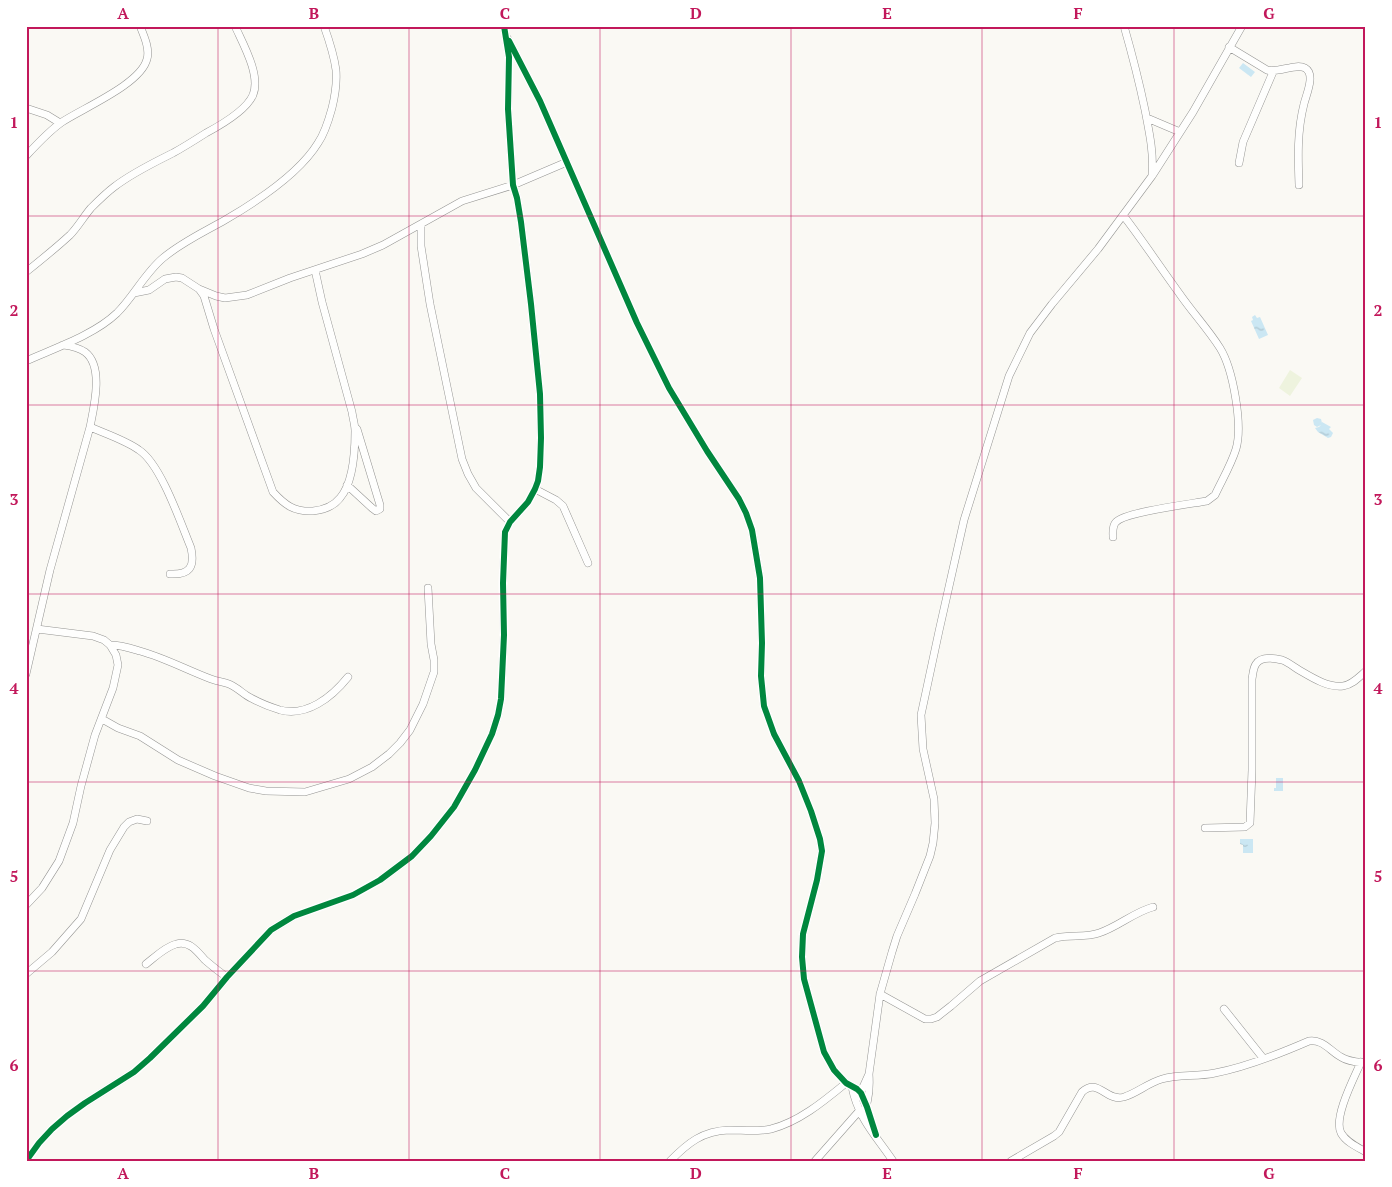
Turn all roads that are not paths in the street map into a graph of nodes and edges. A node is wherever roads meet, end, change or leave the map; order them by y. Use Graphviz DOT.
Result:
graph roads {
  1 [pos="140,26"];
  2 [pos="235,26"];
  3 [pos="324,26"];
  4 [pos="1124,26"];
  5 [pos="1242,26"];
  6 [pos="504,29"];
  7 [pos="1229,47"];
  8 [pos="1273,72"];
  9 [pos="26,108"];
  10 [pos="1146,118"];
  11 [pos="60,123"];
  12 [pos="1180,132"];
  13 [pos="26,156"];
  14 [pos="568,162"];
  15 [pos="1239,163"];
  16 [pos="1152,176"];
  17 [pos="513,185"];
  18 [pos="1299,185"];
  19 [pos="1124,215"];
  20 [pos="420,225"];
  21 [pos="315,270"];
  22 [pos="26,272"];
  23 [pos="199,290"];
  24 [pos="134,293"];
  25 [pos="63,345"];
  26 [pos="26,360"];
  27 [pos="352,412"];
  28 [pos="90,427"];
  29 [pos="347,485"];
  30 [pos="535,489"];
  31 [pos="510,522"];
  32 [pos="1113,537"];
  33 [pos="588,563"];
  34 [pos="170,574"];
  35 [pos="428,588"];
  36 [pos="37,629"];
  37 [pos="110,645"];
  38 [pos="1366,671"];
  39 [pos="26,674"];
  40 [pos="348,677"];
  41 [pos="102,719"];
  42 [pos="147,821"];
  43 [pos="1206,828"];
  44 [pos="26,904"];
  45 [pos="1153,907"];
  46 [pos="146,964"];
  47 [pos="26,974"];
  48 [pos="227,977"];
  49 [pos="880,994"];
  50 [pos="1224,1009"];
  51 [pos="1263,1058"];
  52 [pos="1363,1063"];
  53 [pos="869,1074"];
  54 [pos="849,1085"];
  55 [pos="861,1093"];
  56 [pos="856,1102"];
  57 [pos="867,1107"];
  58 [pos="861,1113"];
  59 [pos="876,1136"];
  60 [pos="1366,1152"];
  61 [pos="26,1161"];
  62 [pos="670,1161"];
  63 [pos="815,1161"];
  64 [pos="893,1161"];
  65 [pos="1011,1161"];
  1 -- 11 [label="street"];
  2 -- 22 [label="street"];
  3 -- 24 [label="street"];
  4 -- 10 [label="street"];
  5 -- 7 [label="street"];
  6 -- 14 [label="street"];
  6 -- 17 [label="street"];
  7 -- 8 [label="street"];
  7 -- 12 [label="street"];
  8 -- 15 [label="street"];
  8 -- 18 [label="street"];
  9 -- 11 [label="street"];
  10 -- 12 [label="street"];
  10 -- 16 [label="street"];
  11 -- 13 [label="street"];
  12 -- 16 [label="street"];
  14 -- 17 [label="street"];
  14 -- 54 [label="street"];
  16 -- 19 [label="street"];
  17 -- 20 [label="street"];
  17 -- 30 [label="street"];
  19 -- 32 [label="street"];
  19 -- 49 [label="street"];
  20 -- 21 [label="street"];
  20 -- 31 [label="street"];
  21 -- 23 [label="street"];
  21 -- 27 [label="street"];
  23 -- 24 [label="street"];
  23 -- 29 [label="street"];
  24 -- 25 [label="street"];
  25 -- 26 [label="street"];
  25 -- 28 [label="street"];
  27 -- 29 [label="street"];
  27 -- 29 [label="street"];
  28 -- 34 [label="street"];
  28 -- 36 [label="street"];
  30 -- 31 [label="street"];
  30 -- 33 [label="street"];
  31 -- 48 [label="street"];
  35 -- 41 [label="street"];
  36 -- 37 [label="street"];
  36 -- 39 [label="street"];
  37 -- 40 [label="street"];
  37 -- 41 [label="street"];
  38 -- 43 [label="street"];
  41 -- 44 [label="street"];
  42 -- 47 [label="street"];
  45 -- 49 [label="street"];
  46 -- 48 [label="street"];
  48 -- 61 [label="street"];
  49 -- 53 [label="street"];
  50 -- 51 [label="street"];
  51 -- 52 [label="street"];
  51 -- 65 [label="street"];
  52 -- 60 [label="street"];
  53 -- 55 [label="street"];
  53 -- 57 [label="street"];
  54 -- 55 [label="street"];
  54 -- 56 [label="street"];
  54 -- 62 [label="street"];
  55 -- 56 [label="street"];
  55 -- 57 [label="street"];
  56 -- 58 [label="street"];
  57 -- 58 [label="street"];
  57 -- 59 [label="street"];
  58 -- 59 [label="street"];
  58 -- 63 [label="street"];
  59 -- 64 [label="street"];
}
